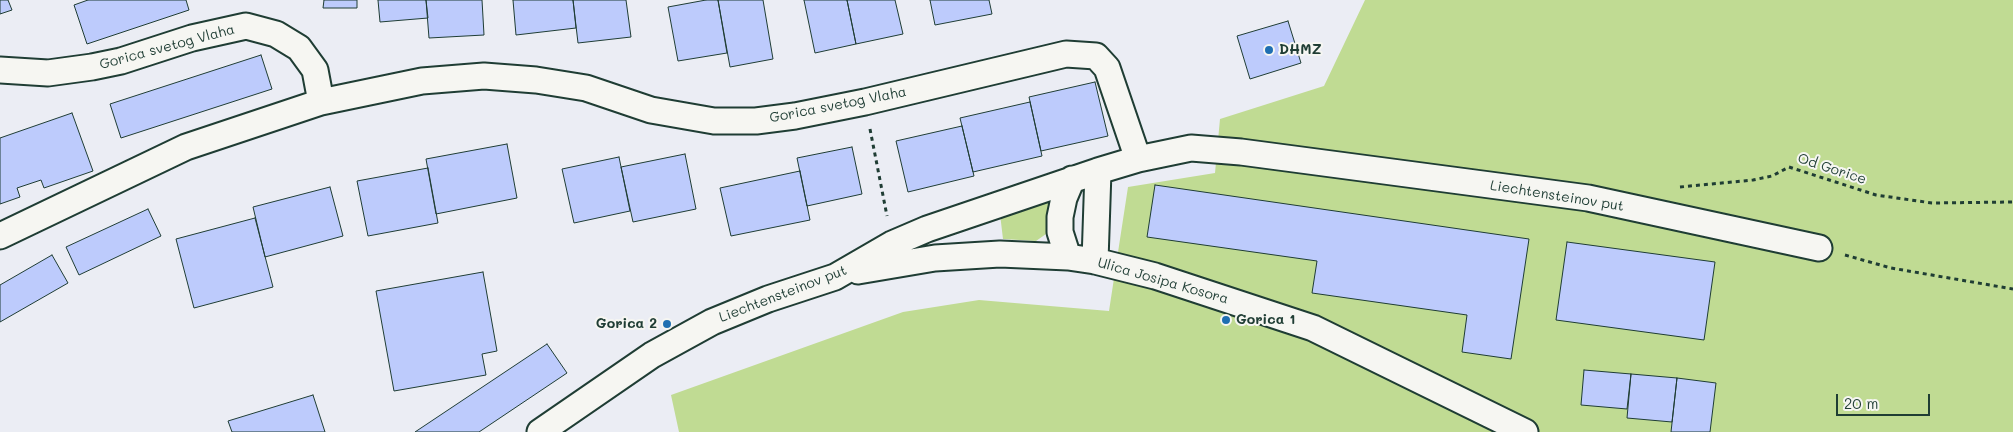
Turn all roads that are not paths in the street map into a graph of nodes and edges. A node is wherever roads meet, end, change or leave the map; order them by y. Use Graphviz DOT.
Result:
graph roads {
  1 [pos="0,70"];
  2 [pos="321,102"];
  3 [pos="1138,158"];
  4 [pos="1098,171"];
  5 [pos="1072,179"];
  6 [pos="0,236"];
  7 [pos="1819,248"];
  8 [pos="1068,256"];
  9 [pos="1095,261"];
  10 [pos="835,277"];
  11 [pos="540,432"];
  12 [pos="1525,432"];
  1 -- 2 [label="street, Gorica svetog Vlaha"];
  2 -- 3 [label="street, Gorica svetog Vlaha"];
  2 -- 6 [label="street, Gorica svetog Vlaha"];
  3 -- 4 [label="street, Liechtensteinov put"];
  3 -- 7 [label="street, Liechtensteinov put"];
  4 -- 5 [label="street, Liechtensteinov put"];
  4 -- 9 [label="street"];
  5 -- 8 [label="street"];
  5 -- 10 [label="street, Liechtensteinov put"];
  8 -- 9 [label="street, Ulica Josipa Kosora"];
  8 -- 10 [label="street, Ulica Josipa Kosora"];
  9 -- 12 [label="street, Ulica Josipa Kosora"];
  10 -- 11 [label="street, Liechtensteinov put"];
}
